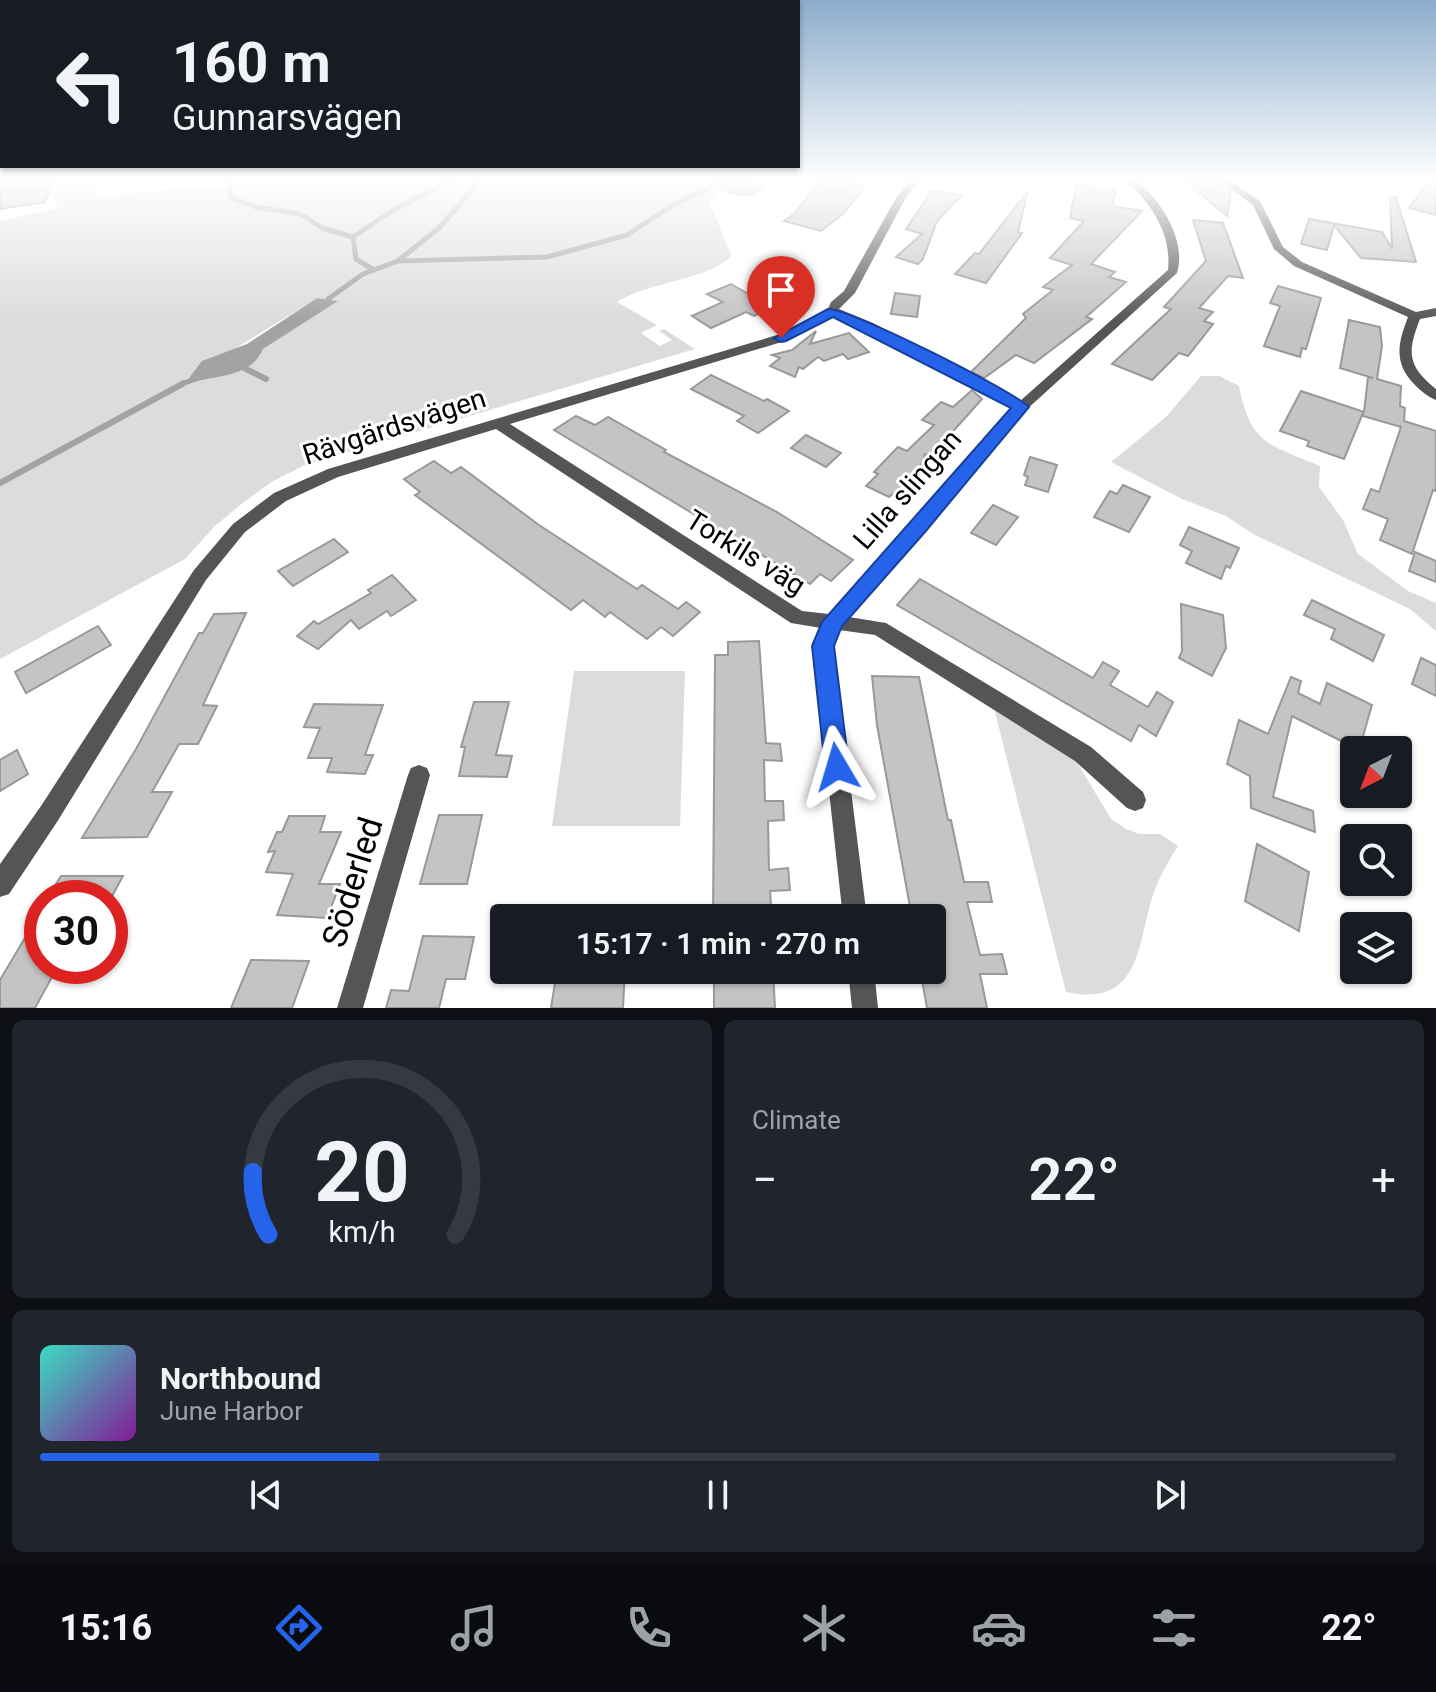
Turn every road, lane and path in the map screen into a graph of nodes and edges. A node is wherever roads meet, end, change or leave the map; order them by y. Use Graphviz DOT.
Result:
graph roads {
  1 [pos="886,226"];
  2 [pos="1166,226"];
  3 [pos="1268,226"];
  4 [pos="833,311"];
  5 [pos="1436,312"];
  6 [pos="1415,316"];
  7 [pos="1436,396"];
  8 [pos="1021,407"];
  9 [pos="499,424"];
  10 [pos="833,622"];
  11 [pos="419,775"];
  12 [pos="1135,800"];
  13 [pos="0,885"];
  14 [pos="853,904"];
  15 [pos="862,984"];
  16 [pos="350,1008"];
  17 [pos="865,1008"];
  1 -- 4 [label="street, Rävgärdsvägen"];
  2 -- 8 [label="street, Lilla slingan"];
  3 -- 6 [label="street"];
  4 -- 8 [label="street"];
  4 -- 9 [label="street, Rävgärdsvägen"];
  5 -- 6 [label="street"];
  6 -- 7 [label="street"];
  8 -- 10 [label="street, Lilla slingan"];
  9 -- 10 [label="street, Torkils väg"];
  9 -- 13 [label="street, Rävgärdsvägen"];
  10 -- 12 [label="street, Torkils väg"];
  10 -- 14 [label="street"];
  11 -- 16 [label="street, Söderled"];
  15 -- 17 [label="street"];
}
